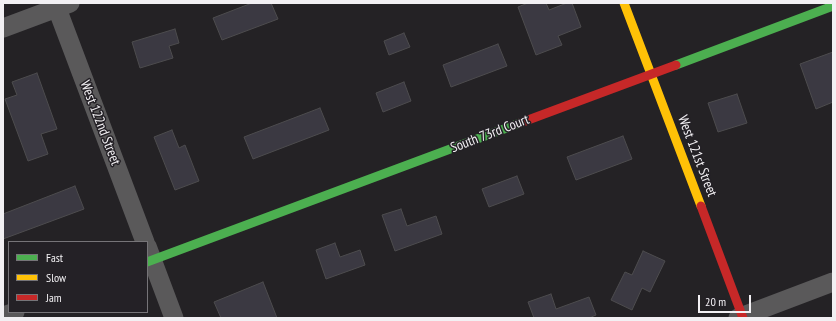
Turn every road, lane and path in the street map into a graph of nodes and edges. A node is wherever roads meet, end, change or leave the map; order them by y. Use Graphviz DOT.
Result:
graph roads {
  1 [pos="624,3"];
  2 [pos="61,5"];
  3 [pos="833,6"];
  4 [pos="3,28"];
  5 [pos="651,74"];
  6 [pos="145,241"];
  7 [pos="149,256"];
  8 [pos="833,282"];
  9 [pos="741,317"];
  10 [pos="174,318"];
  1 -- 5 [label="street, West 121st Street"];
  2 -- 4 [label="street"];
  2 -- 6 [label="street, West 122nd Street"];
  3 -- 5 [label="street, South 73rd Court"];
  5 -- 7 [label="street, South 73rd Court"];
  5 -- 9 [label="street, West 121st Street"];
  7 -- 10 [label="street"];
  8 -- 9 [label="street"];
}
